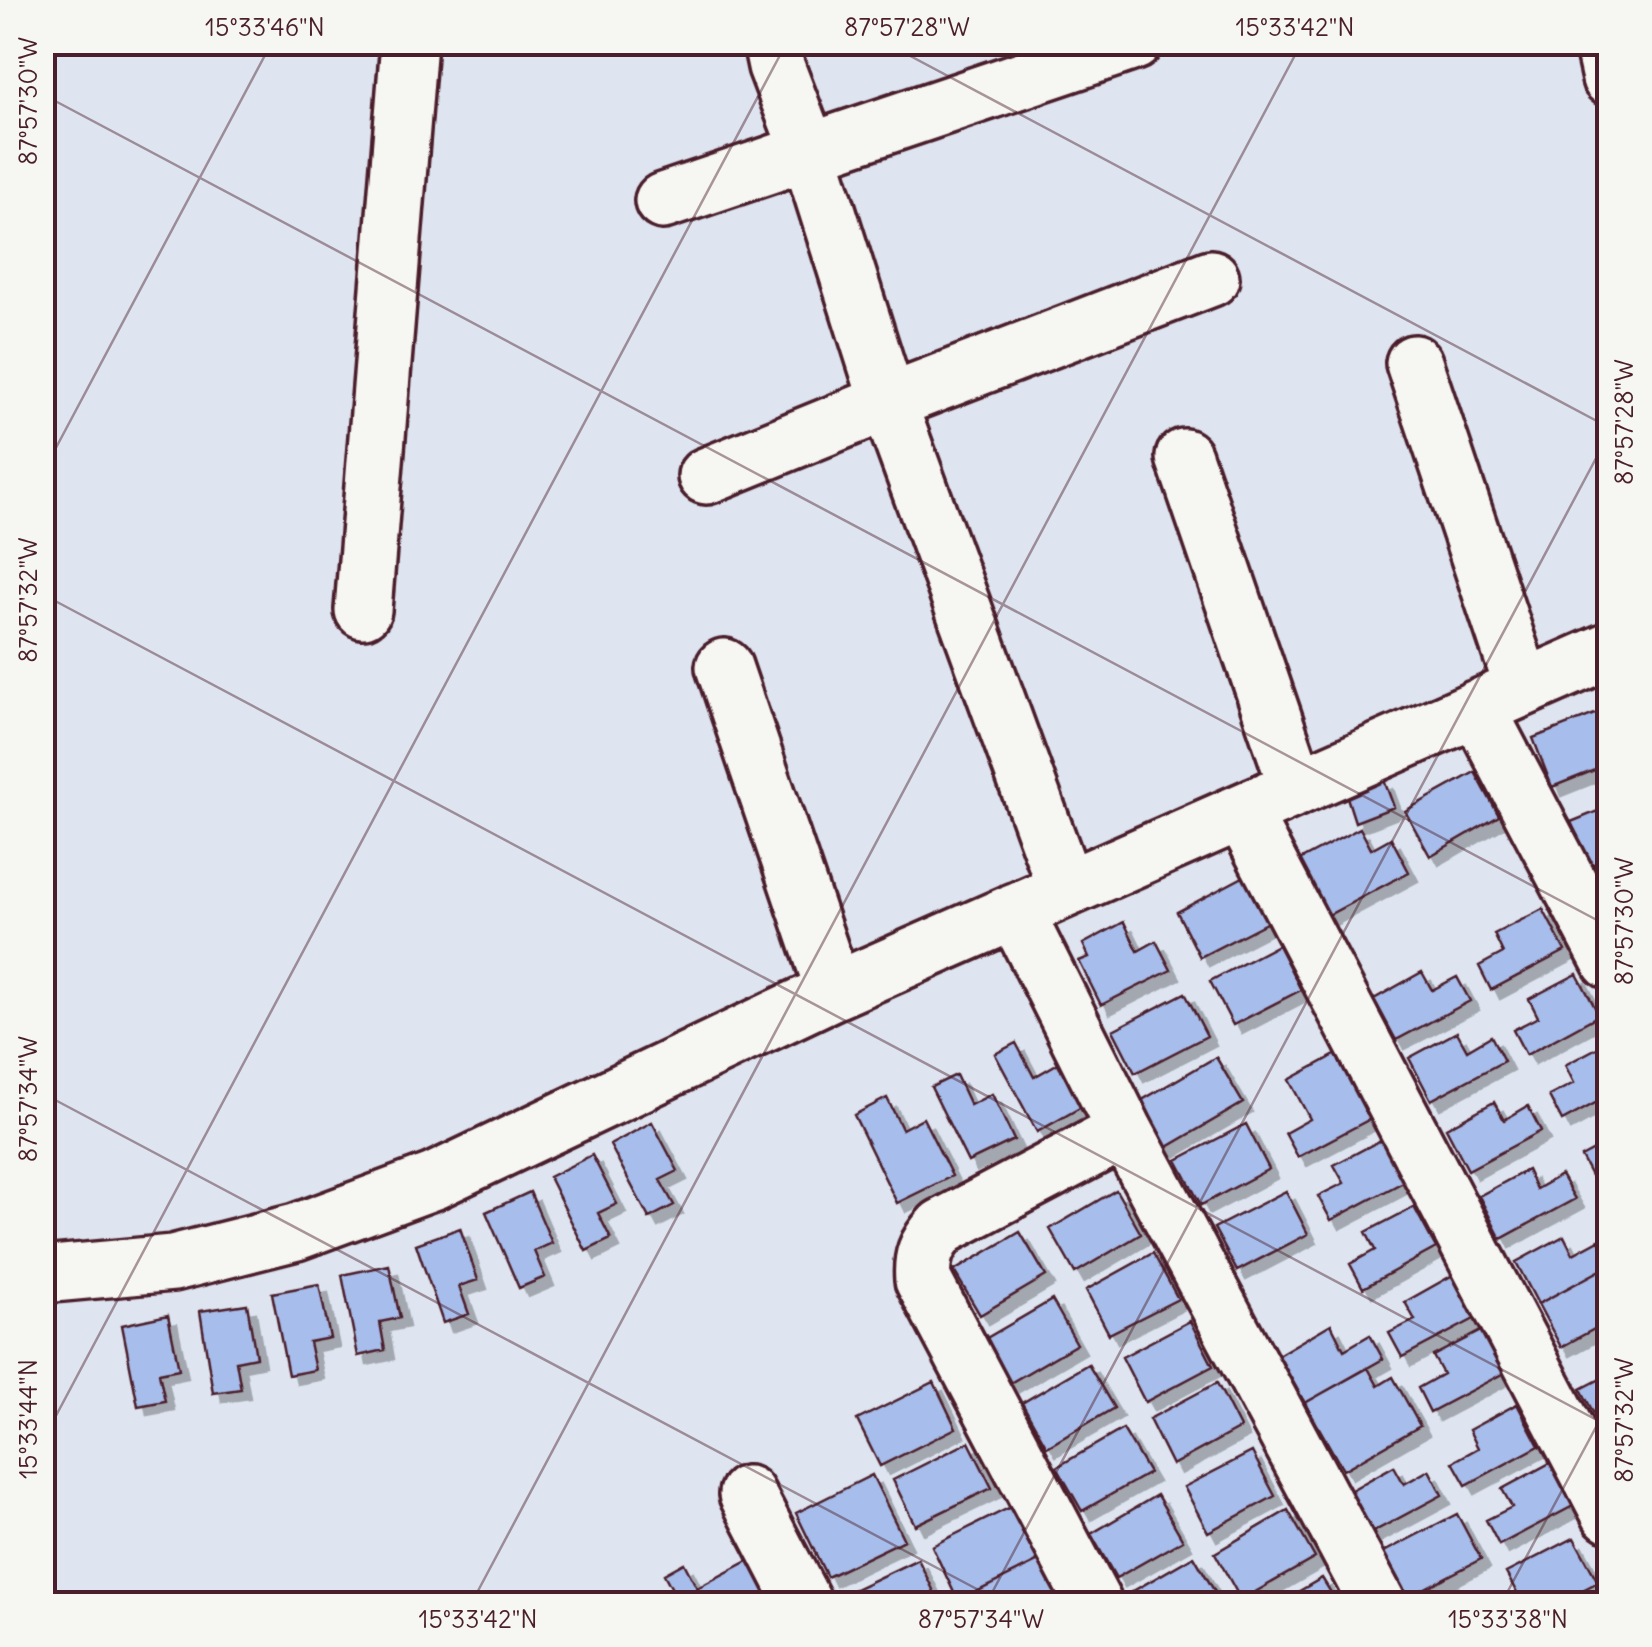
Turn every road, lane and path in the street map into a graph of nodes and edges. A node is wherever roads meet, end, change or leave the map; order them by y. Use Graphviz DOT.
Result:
graph roads {
  1 [pos="409,42"];
  2 [pos="771,42"];
  3 [pos="1134,42"];
  4 [pos="1602,42"];
  5 [pos="1610,78"];
  6 [pos="808,152"];
  7 [pos="663,201"];
  8 [pos="1211,278"];
  9 [pos="1414,363"];
  10 [pos="888,402"];
  11 [pos="1184,456"];
  12 [pos="706,476"];
  13 [pos="363,610"];
  14 [pos="1610,650"];
  15 [pos="724,667"];
  16 [pos="1500,698"];
  17 [pos="1298,787"];
  18 [pos="1242,812"];
  19 [pos="1066,889"];
  20 [pos="1016,912"];
  21 [pos="1607,950"];
  22 [pos="834,991"];
  23 [pos="1125,1130"];
  24 [pos="42,1274"];
  25 [pos="747,1494"];
  26 [pos="1610,1514"];
  27 [pos="804,1604"];
  28 [pos="1094,1604"];
  29 [pos="1378,1604"];
  1 -- 13 [label="street"];
  2 -- 6 [label="street"];
  3 -- 6 [label="street"];
  4 -- 5 [label="street"];
  6 -- 7 [label="street"];
  6 -- 10 [label="street"];
  8 -- 10 [label="street"];
  9 -- 16 [label="street"];
  10 -- 12 [label="street"];
  10 -- 19 [label="street"];
  11 -- 17 [label="street"];
  14 -- 16 [label="street"];
  15 -- 22 [label="street"];
  16 -- 17 [label="street"];
  16 -- 21 [label="street"];
  17 -- 18 [label="street"];
  18 -- 19 [label="street"];
  18 -- 26 [label="street"];
  19 -- 20 [label="street"];
  20 -- 22 [label="street"];
  20 -- 23 [label="street"];
  22 -- 24 [label="street"];
  23 -- 28 [label="street"];
  23 -- 29 [label="street"];
  25 -- 27 [label="street"];
}
